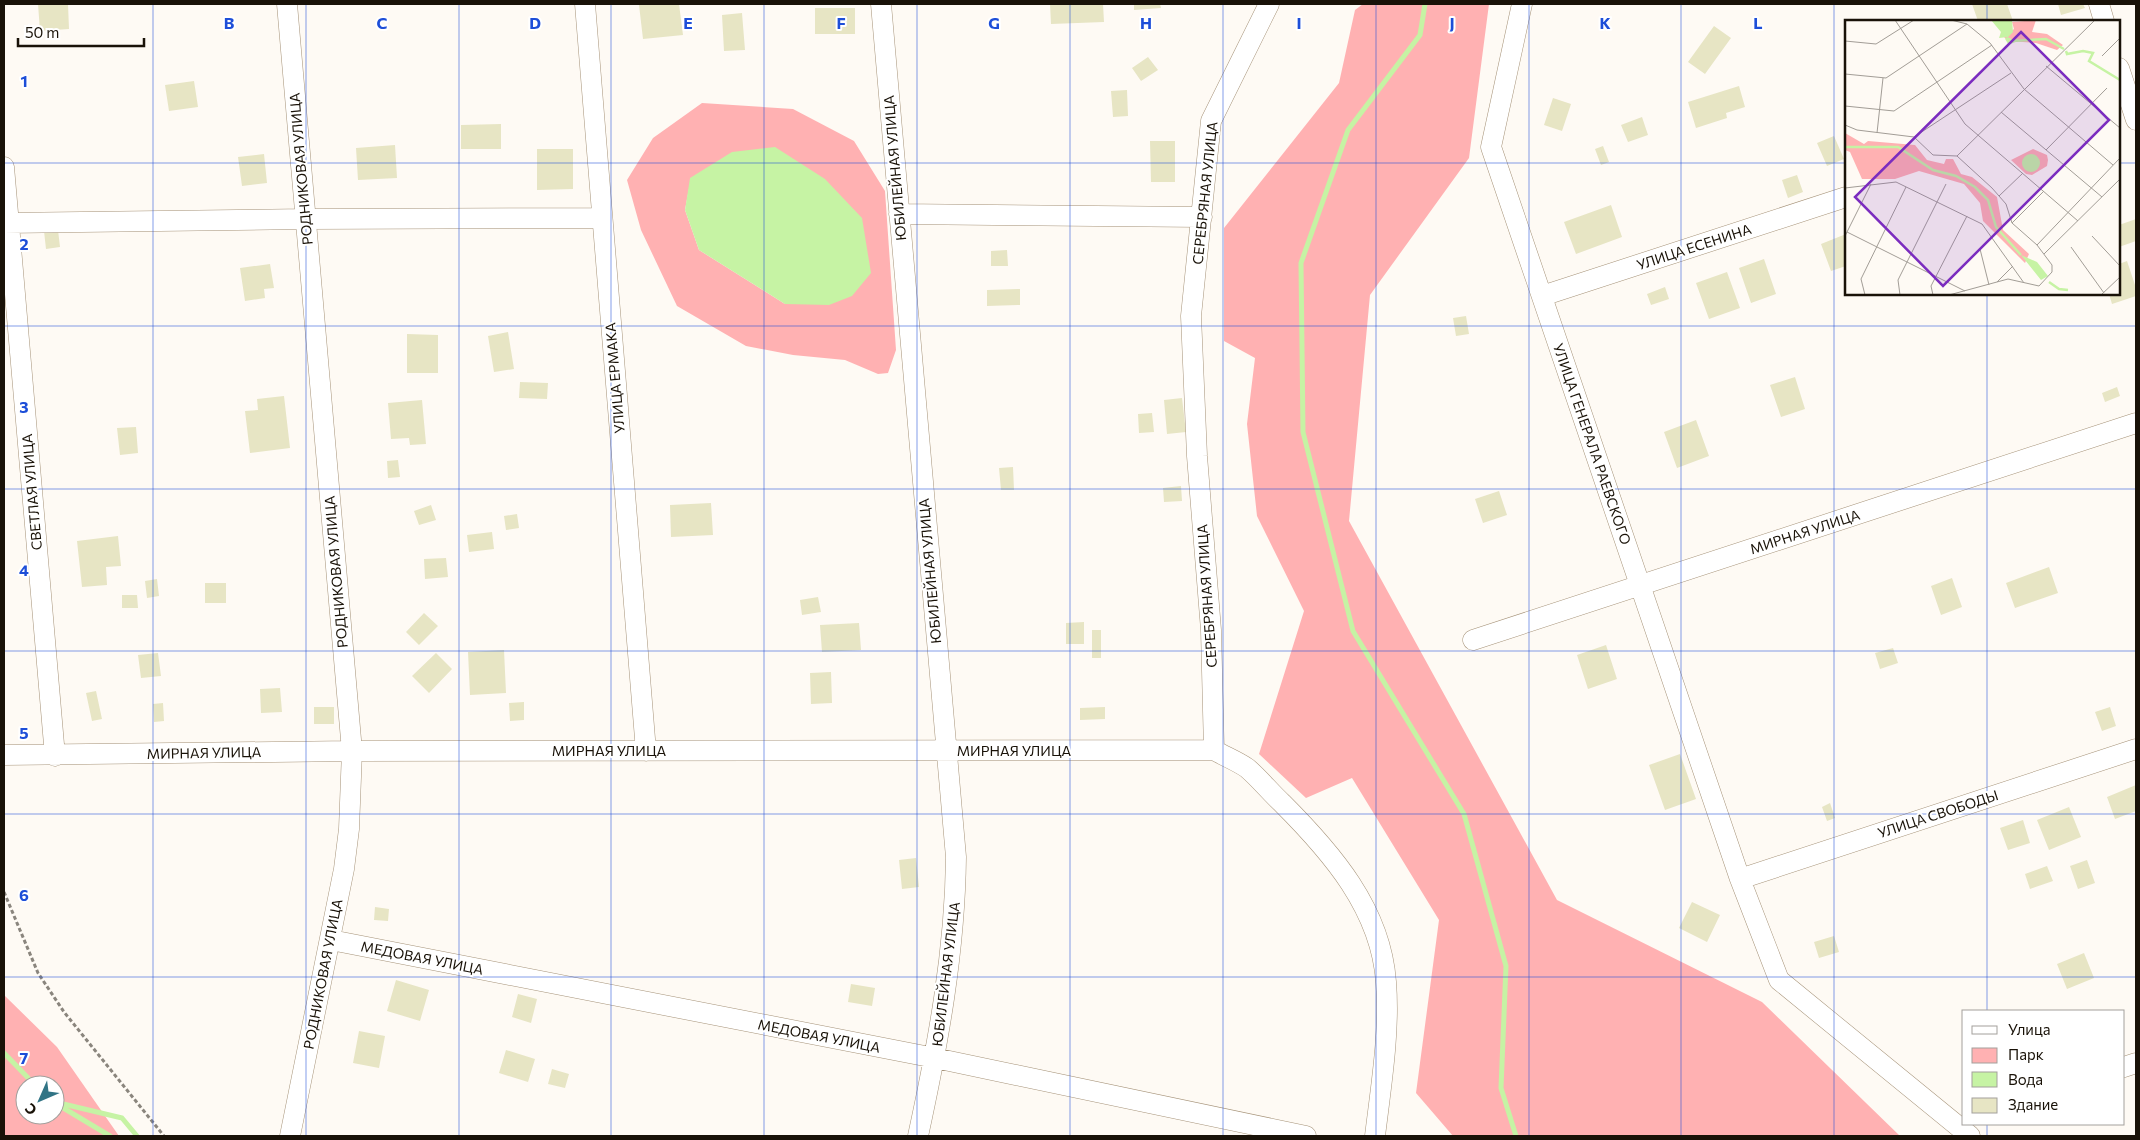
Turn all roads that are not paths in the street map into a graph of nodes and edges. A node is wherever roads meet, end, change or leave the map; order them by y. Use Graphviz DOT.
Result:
graph roads {
  1 [pos="287,4"];
  2 [pos="585,4"];
  3 [pos="882,4"];
  4 [pos="1269,4"];
  5 [pos="1522,4"];
  6 [pos="2099,4"];
  7 [pos="2104,20"];
  8 [pos="2120,72"];
  9 [pos="2130,109"];
  10 [pos="4,168"];
  11 [pos="1845,197"];
  12 [pos="899,214"];
  13 [pos="1202,217"];
  14 [pos="602,218"];
  15 [pos="306,219"];
  16 [pos="6,223"];
  17 [pos="1542,296"];
  18 [pos="2136,422"];
  19 [pos="1641,586"];
  20 [pos="1473,640"];
  21 [pos="2136,749"];
  22 [pos="1214,750"];
  23 [pos="352,751"];
  24 [pos="646,752"];
  25 [pos="946,752"];
  26 [pos="4,755"];
  27 [pos="55,756"];
  28 [pos="1740,879"];
  29 [pos="331,940"];
  30 [pos="935,1058"];
  31 [pos="1958,1121"];
  32 [pos="290,1136"];
  33 [pos="918,1136"];
  34 [pos="1306,1136"];
  35 [pos="1375,1136"];
  36 [pos="1970,1136"];
  1 -- 15 [label="street, РОДНИКОВАЯ УЛИЦА"];
  2 -- 14 [label="street, УЛИЦА ЕРМАКА"];
  3 -- 12 [label="street, ЮБИЛЕЙНАЯ УЛИЦА"];
  4 -- 13 [label="street, СЕРЕБРЯНАЯ УЛИЦА"];
  5 -- 17 [label="street, УЛИЦА ГЕНЕРАЛА РАЕВСКОГО"];
  6 -- 7 [label="street"];
  8 -- 9 [label="street"];
  10 -- 16 [label="street, СВЕТЛАЯ УЛИЦА"];
  11 -- 17 [label="street, УЛИЦА ЕСЕНИНА"];
  12 -- 13 [label="street"];
  12 -- 25 [label="street, ЮБИЛЕЙНАЯ УЛИЦА"];
  13 -- 22 [label="street, СЕРЕБРЯНАЯ УЛИЦА"];
  14 -- 15 [label="street"];
  14 -- 24 [label="street, УЛИЦА ЕРМАКА"];
  15 -- 16 [label="street"];
  15 -- 23 [label="street, РОДНИКОВАЯ УЛИЦА"];
  16 -- 27 [label="street, СВЕТЛАЯ УЛИЦА"];
  17 -- 19 [label="street, УЛИЦА ГЕНЕРАЛА РАЕВСКОГО"];
  18 -- 19 [label="street, МИРНАЯ УЛИЦА"];
  19 -- 20 [label="street, МИРНАЯ УЛИЦА"];
  19 -- 28 [label="street, УЛИЦА ГЕНЕРАЛА РАЕВСКОГО"];
  21 -- 28 [label="street, УЛИЦА СВОБОДЫ"];
  22 -- 25 [label="street, МИРНАЯ УЛИЦА"];
  22 -- 35 [label="street"];
  23 -- 24 [label="street, МИРНАЯ УЛИЦА"];
  23 -- 27 [label="street, МИРНАЯ УЛИЦА"];
  23 -- 29 [label="street, РОДНИКОВАЯ УЛИЦА"];
  24 -- 25 [label="street, МИРНАЯ УЛИЦА"];
  25 -- 30 [label="street, ЮБИЛЕЙНАЯ УЛИЦА"];
  26 -- 27 [label="street, МИРНАЯ УЛИЦА"];
  28 -- 31 [label="street, УЛИЦА ГЕНЕРАЛА РАЕВСКОГО"];
  29 -- 30 [label="street, МЕДОВАЯ УЛИЦА"];
  29 -- 32 [label="street, РОДНИКОВАЯ УЛИЦА"];
  30 -- 33 [label="street, ЮБИЛЕЙНАЯ УЛИЦА"];
  30 -- 34 [label="street, МЕДОВАЯ УЛИЦА"];
  31 -- 36 [label="street, УЛИЦА ГЕНЕРАЛА РАЕВСКОГО"];
}
